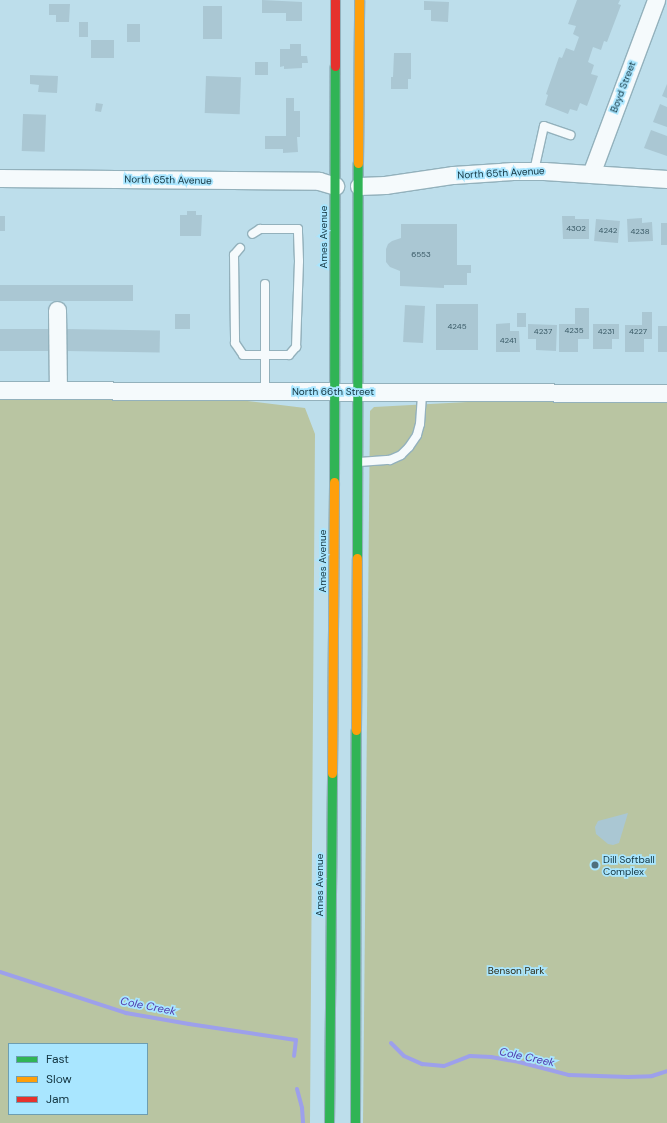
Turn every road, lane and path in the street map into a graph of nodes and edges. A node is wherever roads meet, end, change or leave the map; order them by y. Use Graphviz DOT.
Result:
graph roads {
  1 [pos="335,0"];
  2 [pos="359,0"];
  3 [pos="656,0"];
  4 [pos="570,135"];
  5 [pos="534,171"];
  6 [pos="591,174"];
  7 [pos="0,178"];
  8 [pos="667,179"];
  9 [pos="335,186"];
  10 [pos="359,186"];
  11 [pos="252,234"];
  12 [pos="240,248"];
  13 [pos="265,284"];
  14 [pos="57,310"];
  15 [pos="265,356"];
  16 [pos="0,390"];
  17 [pos="58,390"];
  18 [pos="265,392"];
  19 [pos="335,392"];
  20 [pos="358,392"];
  21 [pos="422,392"];
  22 [pos="667,393"];
  23 [pos="358,462"];
  24 [pos="329,1123"];
  25 [pos="354,1123"];
  1 -- 9 [label="main road, Ames Avenue"];
  2 -- 10 [label="main road"];
  3 -- 6 [label="street, Boyd Street"];
  4 -- 5 [label="lane"];
  5 -- 6 [label="street, North 65th Avenue"];
  5 -- 10 [label="street, North 65th Avenue"];
  6 -- 8 [label="street, North 65th Avenue"];
  7 -- 9 [label="street, North 65th Avenue"];
  9 -- 19 [label="main road, Ames Avenue"];
  10 -- 20 [label="main road"];
  11 -- 15 [label="lane"];
  12 -- 15 [label="lane"];
  13 -- 15 [label="lane"];
  14 -- 17 [label="street"];
  15 -- 18 [label="lane"];
  16 -- 17 [label="street, North 66th Street"];
  17 -- 18 [label="street, North 66th Street"];
  18 -- 19 [label="street, North 66th Street"];
  19 -- 20 [label="street, North 66th Street"];
  19 -- 24 [label="main road, Ames Avenue"];
  20 -- 21 [label="street, North 66th Street"];
  20 -- 23 [label="main road"];
  21 -- 22 [label="street, North 66th Street"];
  21 -- 23 [label="lane"];
  23 -- 25 [label="main road"];
}
